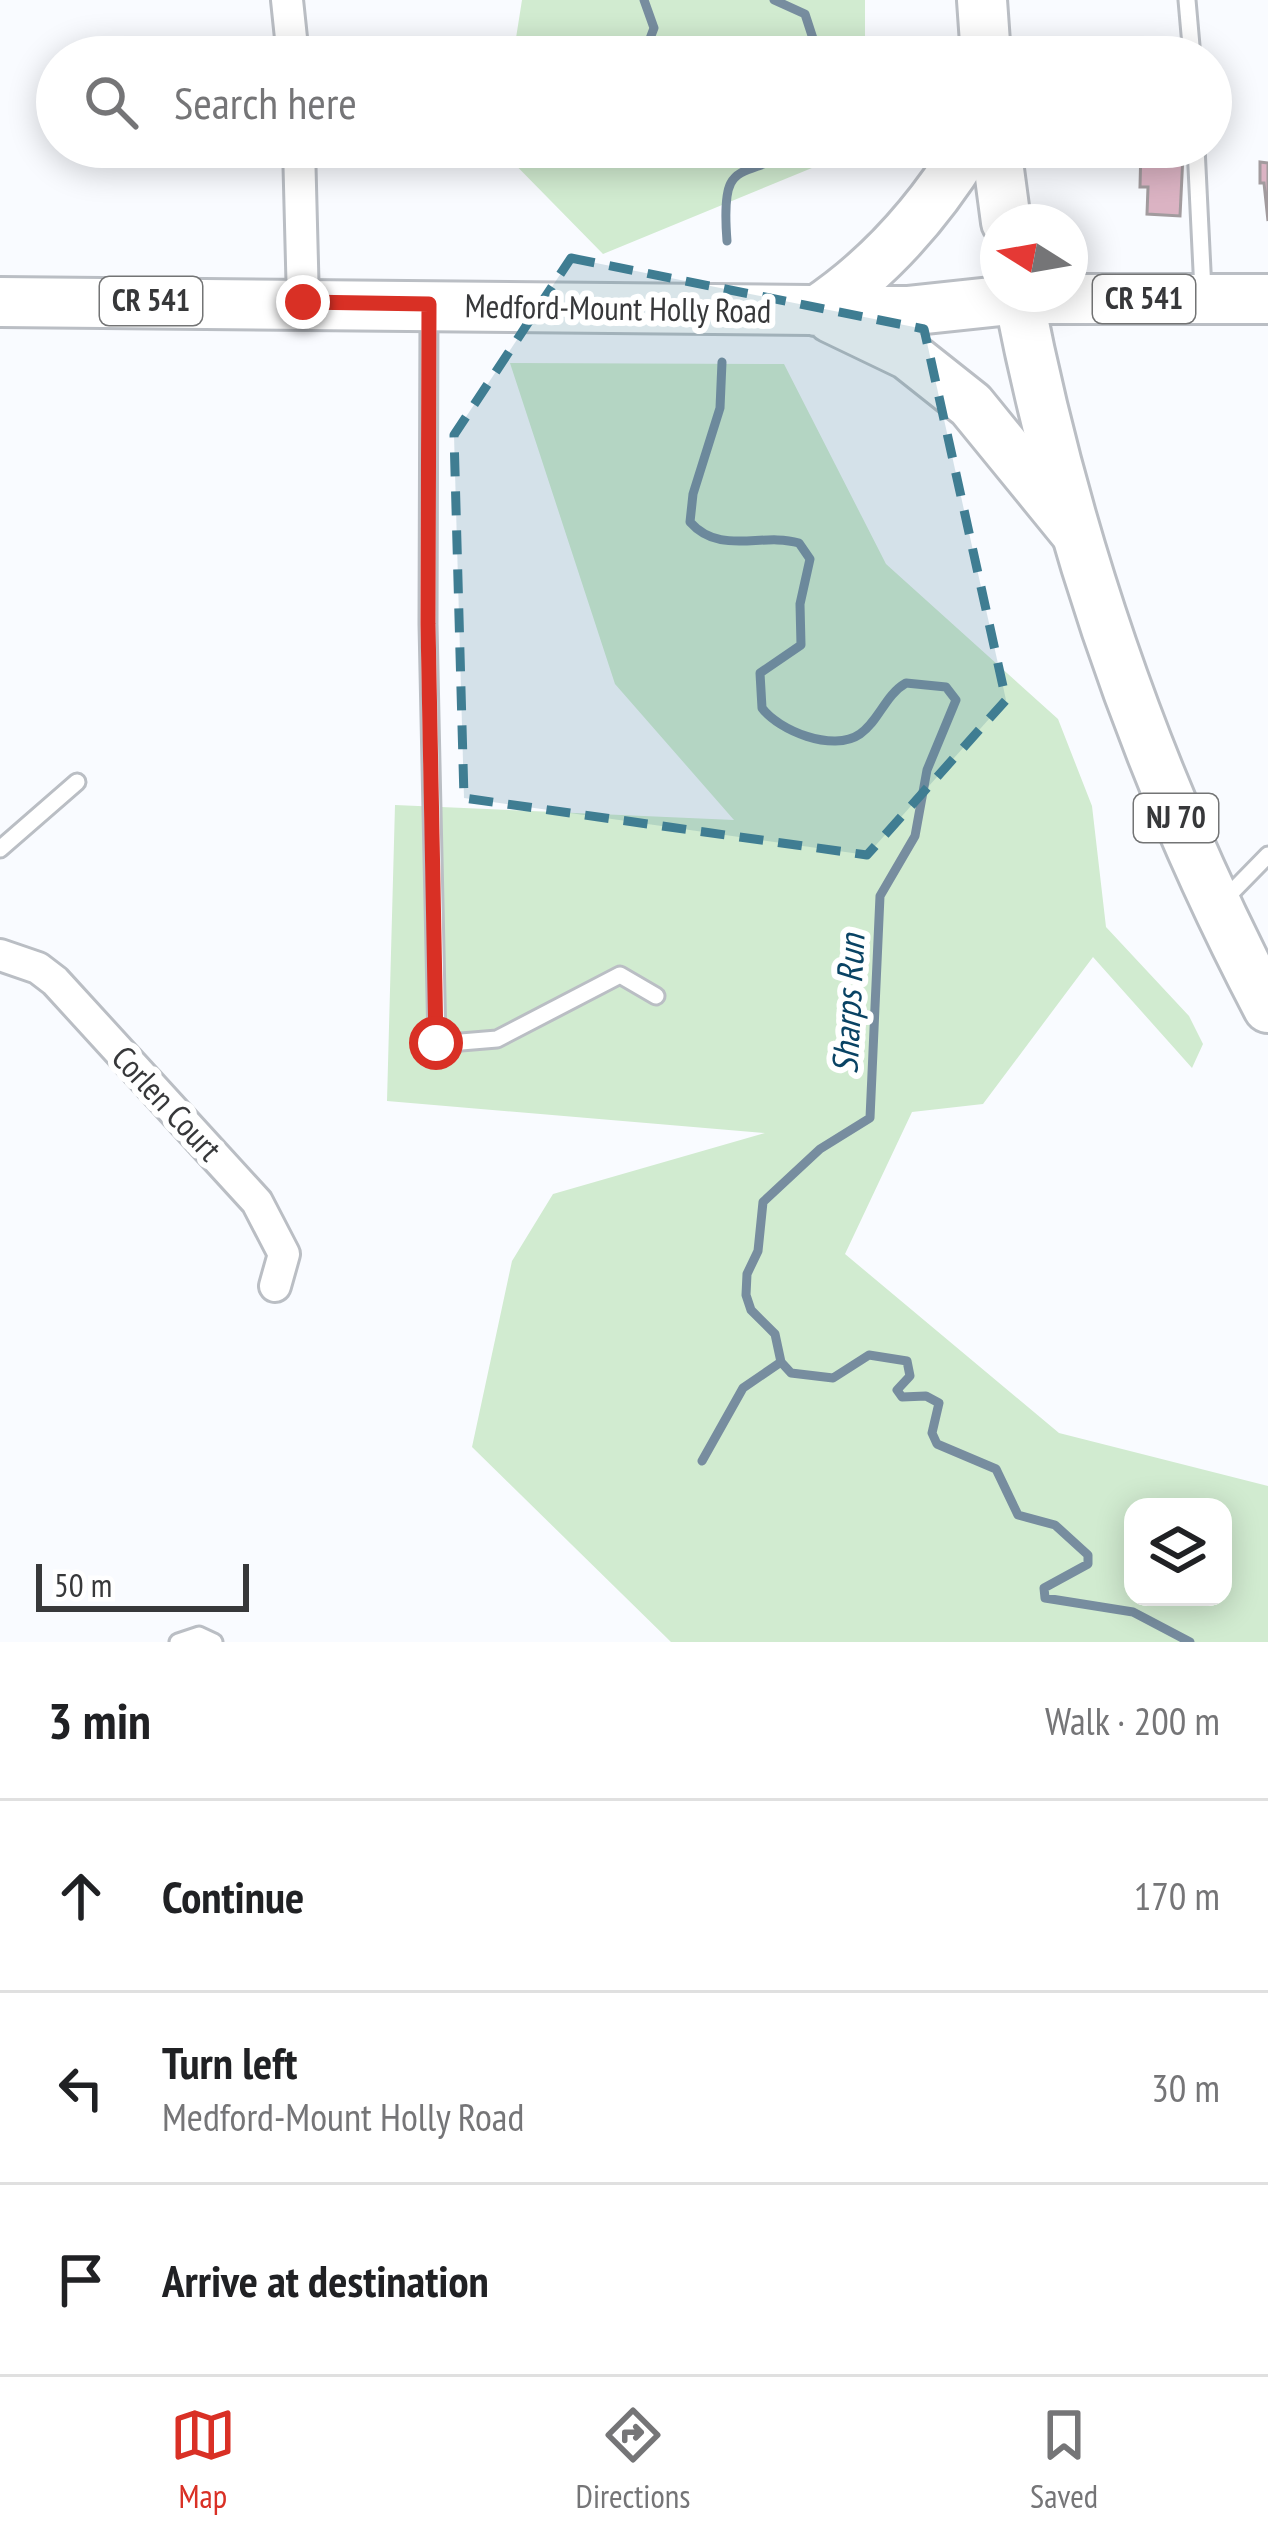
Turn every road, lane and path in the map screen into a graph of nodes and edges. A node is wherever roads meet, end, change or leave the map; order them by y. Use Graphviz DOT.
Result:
graph roads {
  1 [pos="287,0"];
  2 [pos="982,0"];
  3 [pos="1187,0"];
  4 [pos="291,36"];
  5 [pos="985,36"];
  6 [pos="1190,36"];
  7 [pos="300,168"];
  8 [pos="956,168"];
  9 [pos="999,168"];
  10 [pos="1197,168"];
  11 [pos="1004,204"];
  12 [pos="1088,298"];
  13 [pos="1268,299"];
  14 [pos="1203,300"];
  15 [pos="980,301"];
  16 [pos="0,302"];
  17 [pos="303,302"];
  18 [pos="429,304"];
  19 [pos="815,311"];
  20 [pos="1023,312"];
  21 [pos="1073,530"];
  22 [pos="76,782"];
  23 [pos="0,849"];
  24 [pos="1268,855"];
  25 [pos="1216,910"];
  26 [pos="0,955"];
  27 [pos="656,996"];
  28 [pos="1268,1008"];
  29 [pos="275,1286"];
  30 [pos="178,1642"];
  31 [pos="214,1642"];
  1 -- 4 [label="street"];
  2 -- 5 [label="main road"];
  3 -- 6 [label="lane"];
  7 -- 17 [label="street"];
  8 -- 19 [label="main road"];
  9 -- 11 [label="main road"];
  10 -- 14 [label="lane"];
  12 -- 14 [label="main road, CR 541"];
  13 -- 14 [label="main road, CR 541"];
  15 -- 19 [label="main road, Medford-Mount Holly Road / CR 541"];
  16 -- 17 [label="main road, Medford-Mount Holly Road / CR 541"];
  17 -- 18 [label="main road, Medford-Mount Holly Road / CR 541"];
  18 -- 19 [label="main road, Medford-Mount Holly Road / CR 541"];
  18 -- 27 [label="lane"];
  19 -- 21 [label="main road"];
  20 -- 21 [label="main road, NJ 70"];
  21 -- 25 [label="main road, NJ 70"];
  22 -- 23 [label="lane"];
  24 -- 25 [label="lane"];
  25 -- 28 [label="main road, NJ 70"];
  26 -- 29 [label="street, Corlen Court"];
  30 -- 31 [label="lane"];
}
